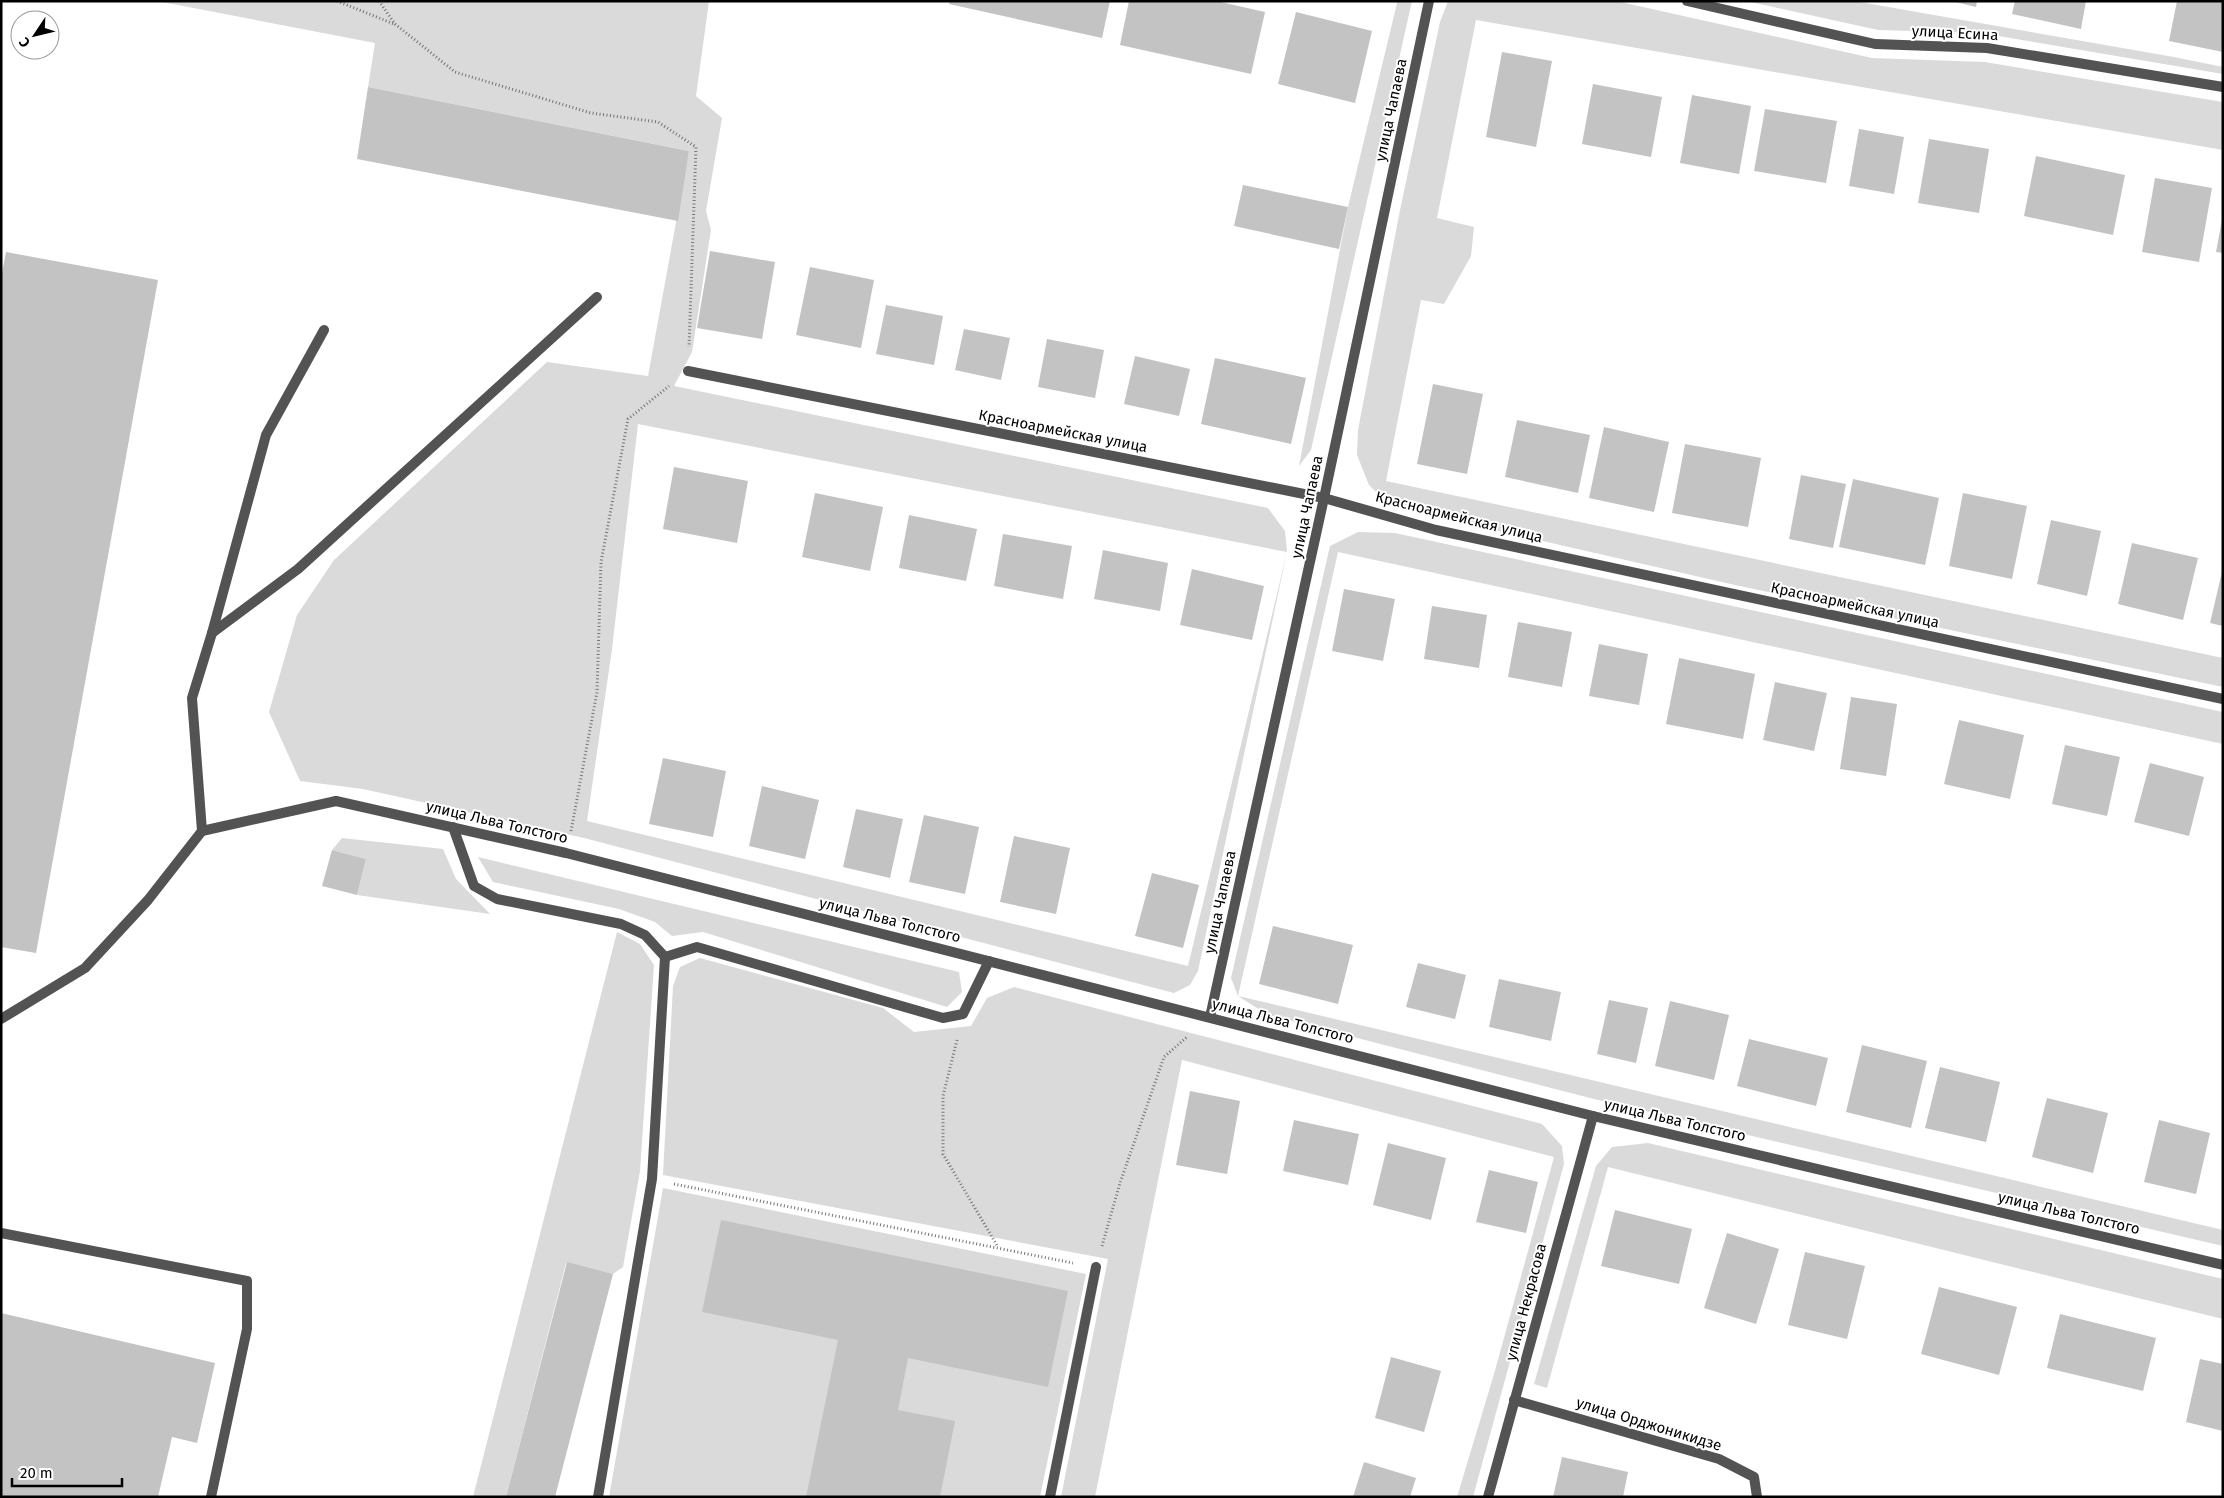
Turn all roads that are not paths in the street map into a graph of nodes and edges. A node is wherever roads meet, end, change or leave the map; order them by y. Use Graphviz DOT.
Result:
graph roads {
  1 [pos="1429,1"];
  2 [pos="1687,1"];
  3 [pos="2223,87"];
  4 [pos="597,297"];
  5 [pos="324,330"];
  6 [pos="688,371"];
  7 [pos="1324,498"];
  8 [pos="212,633"];
  9 [pos="2223,699"];
  10 [pos="453,827"];
  11 [pos="202,831"];
  12 [pos="666,957"];
  13 [pos="989,961"];
  14 [pos="1210,1017"];
  15 [pos="1,1018"];
  16 [pos="1593,1116"];
  17 [pos="1,1233"];
  18 [pos="2223,1265"];
  19 [pos="1096,1267"];
  20 [pos="1514,1400"];
  21 [pos="211,1497"];
  22 [pos="598,1497"];
  23 [pos="1050,1497"];
  24 [pos="1488,1497"];
  25 [pos="1757,1497"];
  1 -- 7 [label="street, улица Чапаева"];
  2 -- 3 [label="street, улица Есина"];
  4 -- 8 [label="street"];
  5 -- 8 [label="street"];
  6 -- 7 [label="street, Красноармейская улица"];
  7 -- 9 [label="street, Красноармейская улица"];
  7 -- 14 [label="street, улица Чапаева"];
  8 -- 11 [label="street"];
  10 -- 11 [label="street, улица Льва Толстого"];
  10 -- 12 [label="street"];
  10 -- 13 [label="street, улица Льва Толстого"];
  11 -- 15 [label="street"];
  12 -- 13 [label="street"];
  12 -- 22 [label="street"];
  13 -- 14 [label="street, улица Льва Толстого"];
  14 -- 16 [label="street, улица Льва Толстого"];
  16 -- 18 [label="street, улица Льва Толстого"];
  16 -- 20 [label="street, улица Некрасова"];
  17 -- 21 [label="street"];
  19 -- 23 [label="street"];
  20 -- 24 [label="street, улица Некрасова"];
  20 -- 25 [label="street, улица Орджоникидзе"];
}
